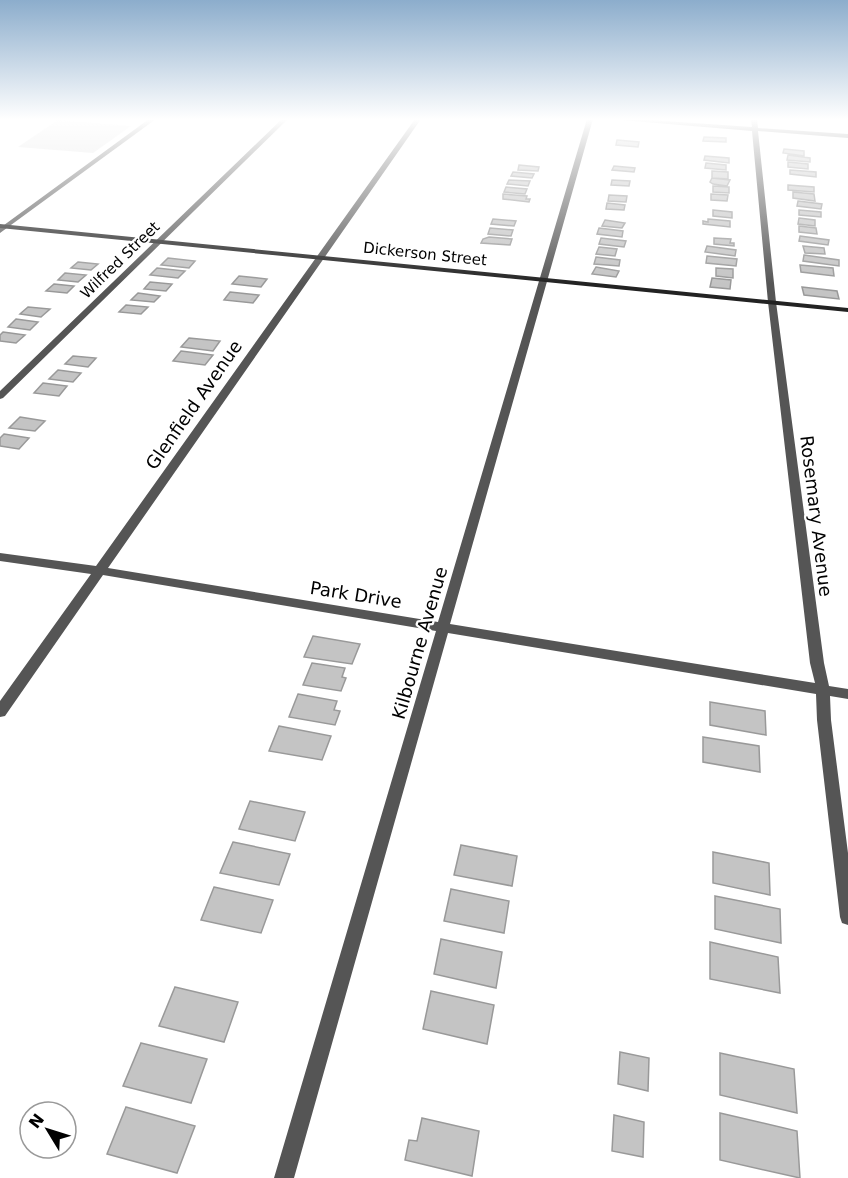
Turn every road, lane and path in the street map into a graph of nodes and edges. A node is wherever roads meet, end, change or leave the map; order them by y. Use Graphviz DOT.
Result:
graph roads {
  1 [pos="77,174"];
  2 [pos="228,174"];
  3 [pos="379,174"];
  4 [pos="575,174"];
  5 [pos="760,174"];
  6 [pos="2,228"];
  7 [pos="159,241"];
  8 [pos="320,257"];
  9 [pos="545,280"];
  10 [pos="772,302"];
  11 [pos="848,310"];
  12 [pos="0,396"];
  13 [pos="0,556"];
  14 [pos="100,571"];
  15 [pos="443,627"];
  16 [pos="823,690"];
  17 [pos="848,694"];
  18 [pos="0,712"];
  19 [pos="848,917"];
  20 [pos="284,1178"];
  1 -- 6 [label="street"];
  2 -- 7 [label="street, Wilfred Street"];
  3 -- 8 [label="street, Glenfield Avenue"];
  4 -- 9 [label="street, Kilbourne Avenue"];
  5 -- 10 [label="street, Rosemary Avenue"];
  6 -- 7 [label="street, Dickerson Street"];
  7 -- 8 [label="street, Dickerson Street"];
  7 -- 12 [label="street, Wilfred Street"];
  8 -- 9 [label="street, Dickerson Street"];
  8 -- 14 [label="street, Glenfield Avenue"];
  9 -- 10 [label="street, Dickerson Street"];
  9 -- 15 [label="street, Kilbourne Avenue"];
  10 -- 11 [label="street, Dickerson Street"];
  10 -- 16 [label="street, Rosemary Avenue"];
  13 -- 14 [label="street, Park Drive"];
  14 -- 15 [label="street, Park Drive"];
  14 -- 18 [label="street, Glenfield Avenue"];
  15 -- 16 [label="street, Park Drive"];
  15 -- 20 [label="street, Kilbourne Avenue"];
  16 -- 17 [label="street, Park Drive"];
  16 -- 19 [label="street, Rosemary Avenue"];
}
